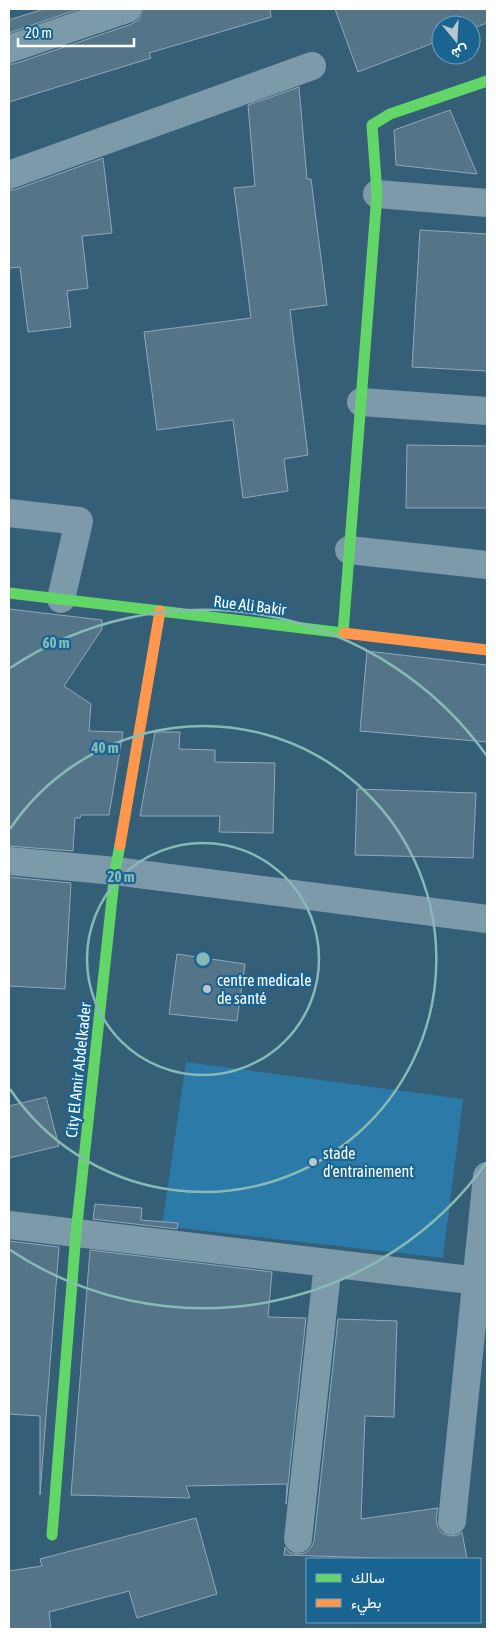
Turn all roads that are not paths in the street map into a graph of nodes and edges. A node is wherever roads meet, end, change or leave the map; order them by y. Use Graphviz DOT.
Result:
graph roads {
  1 [pos="121,10"];
  2 [pos="9,49"];
  3 [pos="312,66"];
  4 [pos="487,81"];
  5 [pos="9,175"];
  6 [pos="377,194"];
  7 [pos="487,203"];
  8 [pos="361,402"];
  9 [pos="487,411"];
  10 [pos="9,513"];
  11 [pos="349,550"];
  12 [pos="487,565"];
  13 [pos="9,593"];
  14 [pos="61,599"];
  15 [pos="160,611"];
  16 [pos="343,633"];
  17 [pos="487,650"];
  18 [pos="9,860"];
  19 [pos="115,871"];
  20 [pos="487,919"];
  21 [pos="487,1176"];
  22 [pos="9,1225"];
  23 [pos="76,1233"];
  24 [pos="328,1263"];
  25 [pos="482,1281"];
  26 [pos="452,1521"];
  27 [pos="52,1535"];
  28 [pos="298,1539"];
  1 -- 2 [label="street"];
  3 -- 5 [label="street"];
  4 -- 6 [label="street"];
  6 -- 7 [label="street"];
  6 -- 8 [label="street"];
  8 -- 9 [label="street"];
  8 -- 11 [label="street"];
  10 -- 14 [label="street"];
  11 -- 12 [label="street"];
  11 -- 16 [label="street"];
  13 -- 14 [label="street, Rue Ali Bakir"];
  14 -- 15 [label="street, Rue Ali Bakir"];
  15 -- 16 [label="street, Rue Ali Bakir"];
  15 -- 19 [label="street, City El Amir Abdelkader"];
  16 -- 17 [label="street, Rue Ali Bakir"];
  18 -- 19 [label="street"];
  19 -- 20 [label="street"];
  19 -- 23 [label="street, City El Amir Abdelkader"];
  21 -- 25 [label="street"];
  22 -- 23 [label="street"];
  23 -- 24 [label="street"];
  23 -- 27 [label="street, City El Amir Abdelkader"];
  24 -- 25 [label="street"];
  24 -- 28 [label="street"];
  25 -- 26 [label="street"];
}
